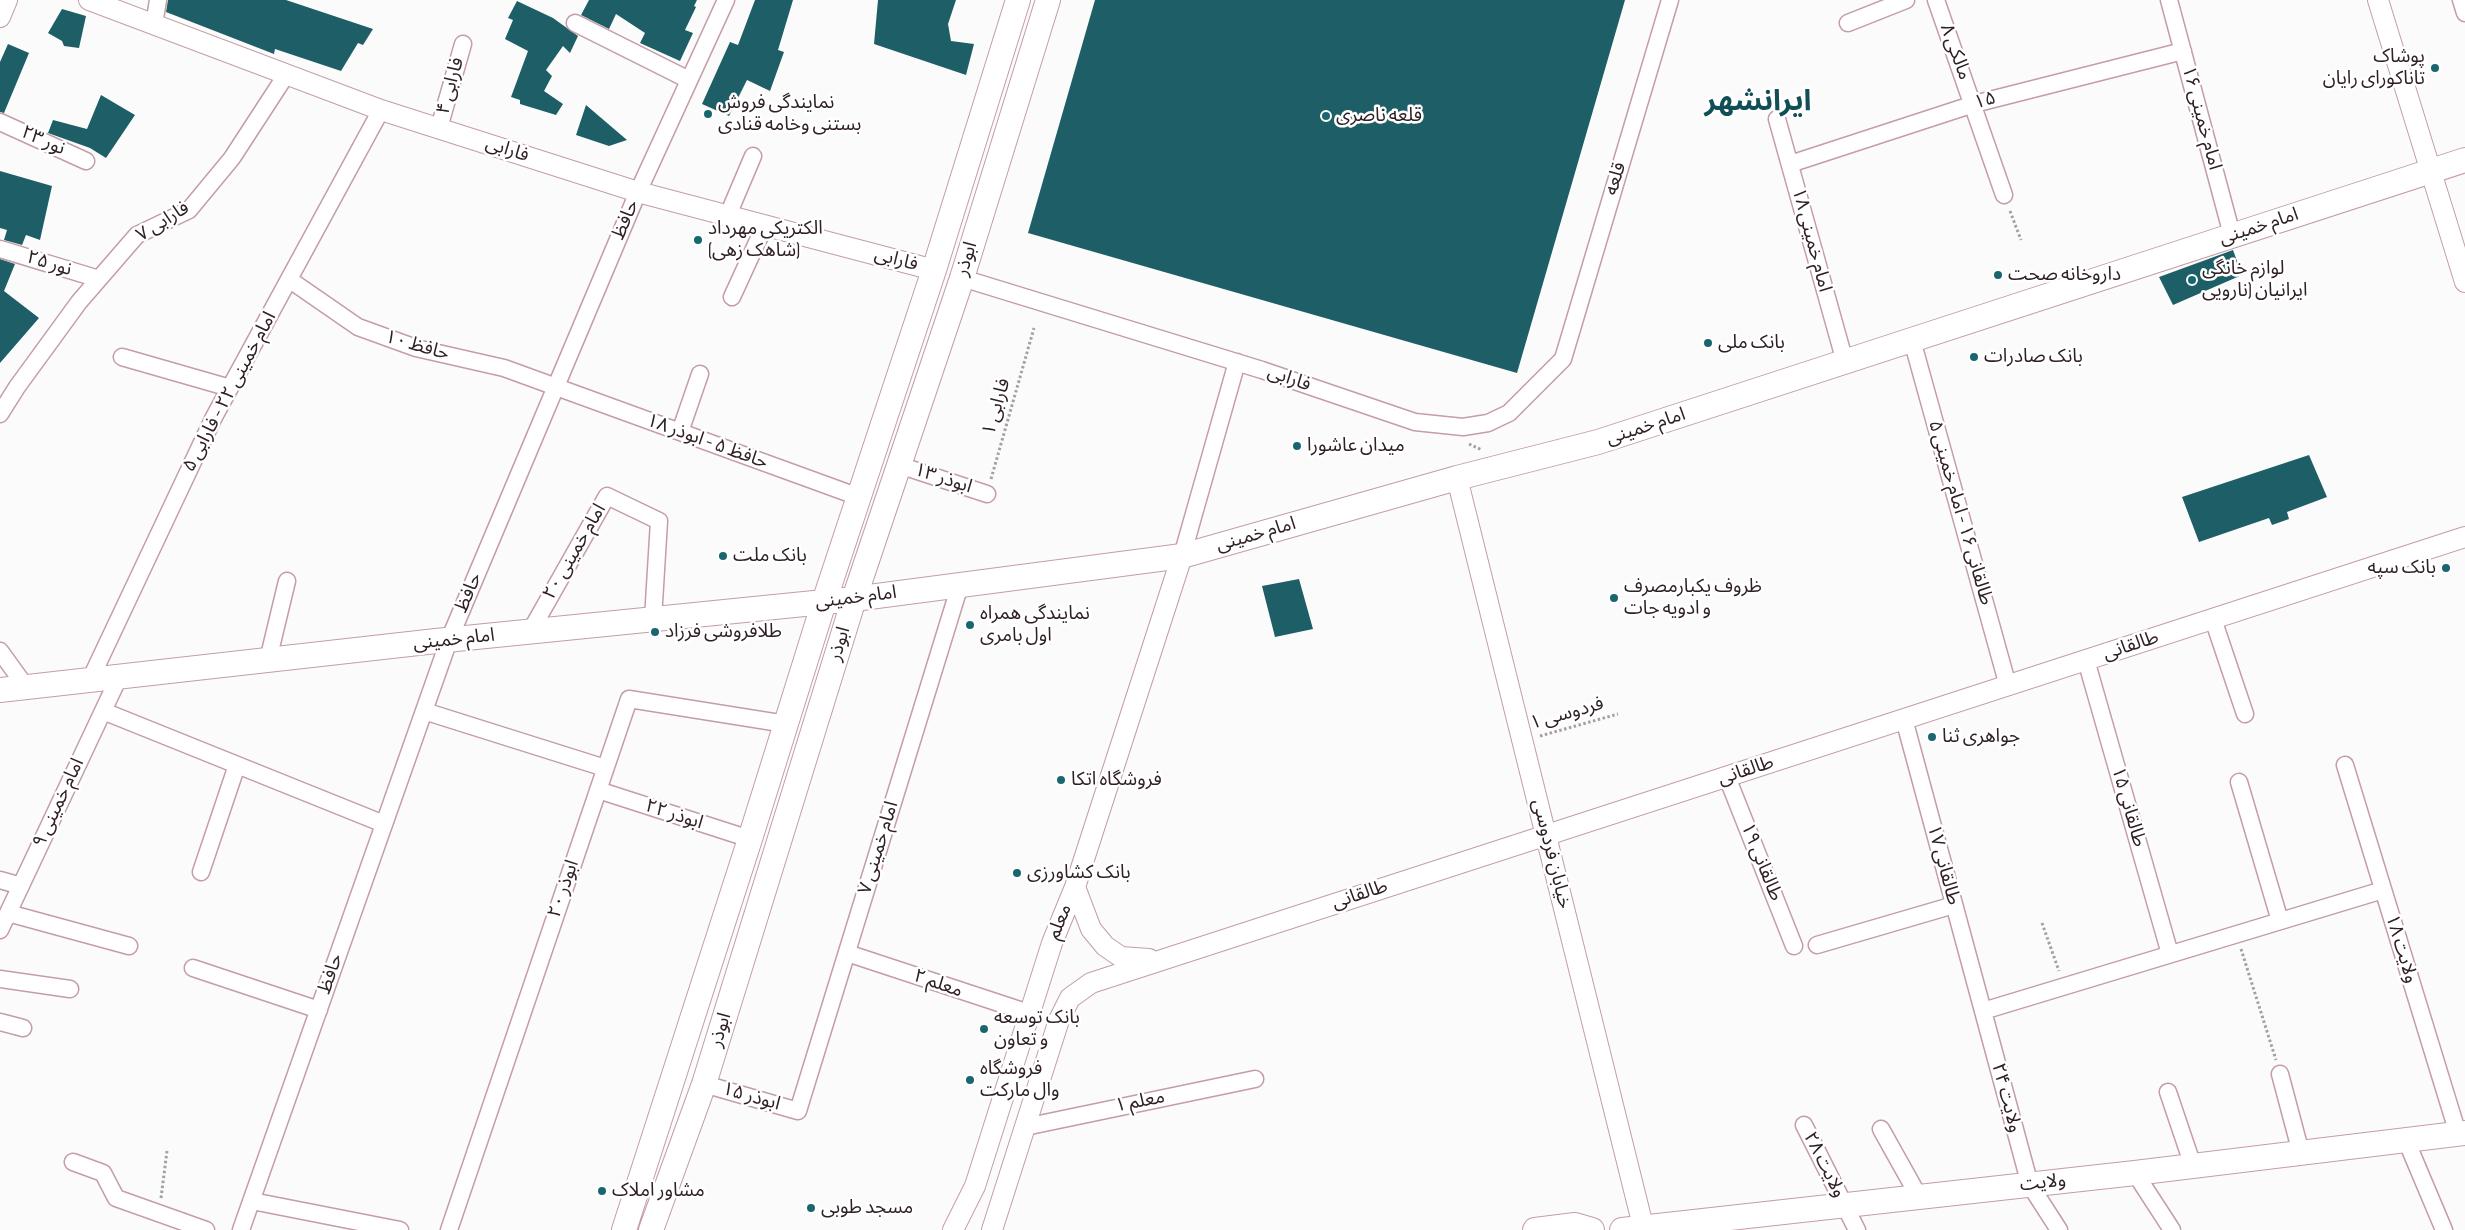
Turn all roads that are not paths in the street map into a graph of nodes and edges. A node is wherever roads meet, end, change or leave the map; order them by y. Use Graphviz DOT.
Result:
graph roads {
  1 [pos="7,0"];
  2 [pos="89,0"];
  3 [pos="158,0"];
  4 [pos="726,0"];
  5 [pos="1018,0"];
  6 [pos="1048,0"];
  7 [pos="1670,0"];
  8 [pos="1906,0"];
  9 [pos="1936,0"];
  10 [pos="2169,0"];
  11 [pos="2378,0"];
  12 [pos="2461,0"];
  13 [pos="2465,13"];
  14 [pos="0,17"];
  15 [pos="575,23"];
  16 [pos="1848,23"];
  17 [pos="154,25"];
  18 [pos="463,44"];
  19 [pos="2183,51"];
  20 [pos="286,75"];
  21 [pos="689,80"];
  22 [pos="1974,104"];
  23 [pos="380,110"];
  24 [pos="1777,119"];
  25 [pos="0,122"];
  26 [pos="439,128"];
  27 [pos="753,156"];
  28 [pos="86,160"];
  29 [pos="2465,160"];
  30 [pos="1790,164"];
  31 [pos="2430,171"];
  32 [pos="638,192"];
  33 [pos="2004,195"];
  34 [pos="728,216"];
  35 [pos="765,226"];
  36 [pos="2232,236"];
  37 [pos="0,249"];
  38 [pos="934,270"];
  39 [pos="962,278"];
  40 [pos="99,279"];
  41 [pos="290,280"];
  42 [pos="2465,282"];
  43 [pos="732,297"];
  44 [pos="1912,340"];
  45 [pos="122,357"];
  46 [pos="1563,359"];
  47 [pos="1237,362"];
  48 [pos="1845,362"];
  49 [pos="700,374"];
  50 [pos="230,388"];
  51 [pos="555,388"];
  52 [pos="0,414"];
  53 [pos="680,432"];
  54 [pos="899,465"];
  55 [pos="1457,478"];
  56 [pos="987,494"];
  57 [pos="859,497"];
  58 [pos="2465,537"];
  59 [pos="1182,556"];
  60 [pos="287,581"];
  61 [pos="960,585"];
  62 [pos="854,599"];
  63 [pos="824,602"];
  64 [pos="653,619"];
  65 [pos="2213,619"];
  66 [pos="530,632"];
  67 [pos="450,640"];
  68 [pos="0,651"];
  69 [pos="268,660"];
  70 [pos="2086,660"];
  71 [pos="119,677"];
  72 [pos="90,680"];
  73 [pos="2008,686"];
  74 [pos="26,687"];
  75 [pos="0,690"];
  76 [pos="424,710"];
  77 [pos="103,711"];
  78 [pos="2245,714"];
  79 [pos="1904,719"];
  80 [pos="786,724"];
  81 [pos="237,764"];
  82 [pos="2345,765"];
  83 [pos="605,768"];
  84 [pos="1727,777"];
  85 [pos="2239,782"];
  86 [pos="598,790"];
  87 [pos="384,824"];
  88 [pos="1547,835"];
  89 [pos="750,839"];
  90 [pos="201,872"];
  91 [pos="0,880"];
  92 [pos="20,886"];
  93 [pos="1075,887"];
  94 [pos="2383,890"];
  95 [pos="1954,905"];
  96 [pos="8,913"];
  97 [pos="2280,921"];
  98 [pos="0,930"];
  99 [pos="1817,945"];
  100 [pos="128,946"];
  101 [pos="1794,946"];
  102 [pos="847,953"];
  103 [pos="2170,954"];
  104 [pos="1158,960"];
  105 [pos="193,968"];
  106 [pos="0,979"];
  107 [pos="70,989"];
  108 [pos="319,1010"];
  109 [pos="1983,1011"];
  110 [pos="1029,1013"];
  111 [pos="0,1022"];
  112 [pos="23,1028"];
  113 [pos="2280,1074"];
  114 [pos="1256,1079"];
  115 [pos="704,1084"];
  116 [pos="2168,1092"];
  117 [pos="798,1111"];
  118 [pos="1804,1125"];
  119 [pos="1025,1127"];
  120 [pos="1881,1129"];
  121 [pos="2461,1134"];
  122 [pos="2406,1140"];
  123 [pos="2301,1153"];
  124 [pos="73,1162"];
  125 [pos="2193,1166"];
  126 [pos="2135,1173"];
  127 [pos="2030,1185"];
  128 [pos="1919,1197"];
  129 [pos="252,1201"];
  130 [pos="1845,1205"];
  131 [pos="1636,1229"];
  132 [pos="206,1230"];
  133 [pos="241,1230"];
  134 [pos="400,1230"];
  135 [pos="449,1230"];
  136 [pos="624,1230"];
  137 [pos="651,1230"];
  138 [pos="953,1230"];
  139 [pos="992,1230"];
  140 [pos="1535,1230"];
  141 [pos="1592,1230"];
  142 [pos="1857,1230"];
  143 [pos="2059,1230"];
  144 [pos="2172,1230"];
  145 [pos="2444,1230"];
  1 -- 14 [label="street"];
  2 -- 17 [label="street, فارابی"];
  3 -- 17 [label="street"];
  4 -- 21 [label="street, حافظ"];
  5 -- 38 [label="main road, ابوذر"];
  6 -- 39 [label="main road, ابوذر"];
  7 -- 46 [label="street, قلعه"];
  8 -- 16 [label="street"];
  9 -- 22 [label="street, مالکی ۸"];
  10 -- 19 [label="street, امام خمینی ۱۶"];
  11 -- 31 [label="street"];
  12 -- 13 [label="street"];
  15 -- 21 [label="street"];
  17 -- 20 [label="street, فارابی"];
  18 -- 26 [label="street, فارابی ۴"];
  19 -- 22 [label="street, ۱۵"];
  19 -- 36 [label="street, امام خمینی ۱۶"];
  20 -- 23 [label="street, فارابی"];
  20 -- 40 [label="street, فارابی ۷"];
  21 -- 32 [label="street, حافظ"];
  22 -- 30 [label="street, ۱۵"];
  22 -- 33 [label="street, مالکی ۸"];
  23 -- 26 [label="street, فارابی"];
  23 -- 41 [label="street, امام خمینی ۲۲ - فارابی ۵"];
  24 -- 30 [label="street, امام خمینی ۱۸"];
  25 -- 28 [label="street, نور ۲۳"];
  26 -- 32 [label="street, فارابی"];
  27 -- 34 [label="street"];
  29 -- 31 [label="main road, امام خمینی"];
  30 -- 48 [label="street, امام خمینی ۱۸"];
  31 -- 36 [label="main road, امام خمینی"];
  31 -- 42 [label="street"];
  32 -- 34 [label="street, فارابی"];
  32 -- 51 [label="street, حافظ"];
  34 -- 35 [label="street, فارابی"];
  35 -- 38 [label="street, فارابی"];
  35 -- 43 [label="street"];
  36 -- 44 [label="main road, امام خمینی"];
  37 -- 40 [label="street, نور ۲۵"];
  38 -- 57 [label="main road, ابوذر"];
  39 -- 47 [label="street, فارابی"];
  39 -- 54 [label="main road, ابوذر"];
  40 -- 52 [label="street, فارابی ۷"];
  41 -- 50 [label="street, امام خمینی ۲۲ - فارابی ۵"];
  41 -- 51 [label="street, حافظ ۱۰"];
  44 -- 48 [label="main road, امام خمینی"];
  44 -- 73 [label="street, طالقانی ۱۶ - امام خمینی ۵"];
  45 -- 50 [label="street"];
  46 -- 47 [label="street, فارابی"];
  47 -- 59 [label="street"];
  48 -- 55 [label="main road, امام خمینی"];
  49 -- 53 [label="street"];
  50 -- 72 [label="street, امام خمینی ۲۲ - فارابی ۵"];
  51 -- 53 [label="street, حافظ ۵ - ابوذر ۱۸"];
  51 -- 67 [label="street, حافظ"];
  53 -- 57 [label="street, حافظ ۵ - ابوذر ۱۸"];
  54 -- 56 [label="street, ابوذر ۱۳"];
  54 -- 62 [label="main road, ابوذر"];
  55 -- 59 [label="main road, امام خمینی"];
  55 -- 88 [label="street, خیابان فردوسی"];
  57 -- 63 [label="main road, ابوذر"];
  58 -- 65 [label="street, طالقانی"];
  59 -- 61 [label="main road, امام خمینی"];
  59 -- 93 [label="street, معلم"];
  60 -- 69 [label="street"];
  61 -- 62 [label="main road, امام خمینی"];
  61 -- 102 [label="street, امام خمینی ۷"];
  62 -- 63 [label="main road, امام خمینی"];
  62 -- 115 [label="main road, ابوذر"];
  63 -- 64 [label="main road, امام خمینی"];
  63 -- 80 [label="main road, ابوذر"];
  64 -- 66 [label="main road, امام خمینی"];
  64 -- 66 [label="street, امام خمینی ۲۰"];
  65 -- 70 [label="street, طالقانی"];
  65 -- 78 [label="street"];
  66 -- 67 [label="main road, امام خمینی"];
  67 -- 69 [label="main road, امام خمینی"];
  67 -- 76 [label="street, حافظ"];
  68 -- 74 [label="street"];
  69 -- 71 [label="main road, امام خمینی"];
  70 -- 73 [label="street, طالقانی"];
  70 -- 103 [label="street, طالقانی ۱۵"];
  71 -- 72 [label="main road, امام خمینی"];
  71 -- 77 [label="street, امام خمینی ۹"];
  72 -- 74 [label="main road, امام خمینی"];
  73 -- 79 [label="street, طالقانی"];
  74 -- 75 [label="main road, امام خمینی"];
  76 -- 83 [label="street"];
  76 -- 87 [label="street, حافظ"];
  77 -- 81 [label="street"];
  77 -- 92 [label="street, امام خمینی ۹"];
  79 -- 84 [label="street, طالقانی"];
  79 -- 95 [label="street, طالقانی ۱۷"];
  80 -- 83 [label="street, ابوذر ۲۰"];
  80 -- 89 [label="main road, ابوذر"];
  81 -- 87 [label="street"];
  81 -- 90 [label="street"];
  82 -- 94 [label="street, ولایت ۱۸"];
  83 -- 86 [label="street, ابوذر ۲۰"];
  84 -- 88 [label="street, طالقانی"];
  84 -- 101 [label="street, طالقانی ۱۹"];
  85 -- 97 [label="street"];
  86 -- 89 [label="street, ابوذر ۲۲"];
  86 -- 135 [label="street, ابوذر ۲۰"];
  87 -- 108 [label="street, حافظ"];
  88 -- 104 [label="street, طالقانی"];
  88 -- 131 [label="street, خیابان فردوسی"];
  89 -- 136 [label="main road, ابوذر"];
  91 -- 92 [label="street"];
  92 -- 96 [label="street, امام خمینی ۹"];
  93 -- 104 [label="street"];
  93 -- 110 [label="street, معلم"];
  94 -- 97 [label="street"];
  94 -- 121 [label="street, ولایت ۱۸"];
  95 -- 99 [label="street"];
  95 -- 109 [label="street, طالقانی ۱۷"];
  96 -- 98 [label="street, امام خمینی ۹"];
  96 -- 100 [label="street"];
  97 -- 103 [label="street"];
  102 -- 110 [label="street, معلم ۲"];
  102 -- 117 [label="street, امام خمینی ۷"];
  103 -- 109 [label="street"];
  104 -- 119 [label="street, طالقانی"];
  105 -- 108 [label="street"];
  106 -- 107 [label="street"];
  108 -- 129 [label="street, حافظ"];
  109 -- 127 [label="street, ولایت ۲۴"];
  110 -- 138 [label="street, معلم"];
  111 -- 112 [label="street"];
  113 -- 123 [label="street"];
  114 -- 119 [label="street, معلم ۱"];
  115 -- 117 [label="street, ابوذر ۱۵"];
  115 -- 137 [label="main road, ابوذر"];
  116 -- 125 [label="street"];
  118 -- 130 [label="street, ولایت ۲۸"];
  119 -- 139 [label="street"];
  120 -- 128 [label="street"];
  121 -- 122 [label="main road, ولایت"];
  122 -- 123 [label="main road, ولایت"];
  122 -- 145 [label="street"];
  123 -- 125 [label="main road, ولایت"];
  124 -- 132 [label="street"];
  125 -- 126 [label="main road, ولایت"];
  126 -- 127 [label="main road, ولایت"];
  126 -- 144 [label="street"];
  127 -- 128 [label="main road, ولایت"];
  127 -- 143 [label="street, ولایت ۲۴"];
  128 -- 130 [label="main road, ولایت"];
  129 -- 133 [label="street, حافظ"];
  129 -- 134 [label="street"];
  130 -- 131 [label="main road, ولایت"];
  130 -- 142 [label="street, ولایت ۲۸"];
  140 -- 141 [label="main road"];
}
